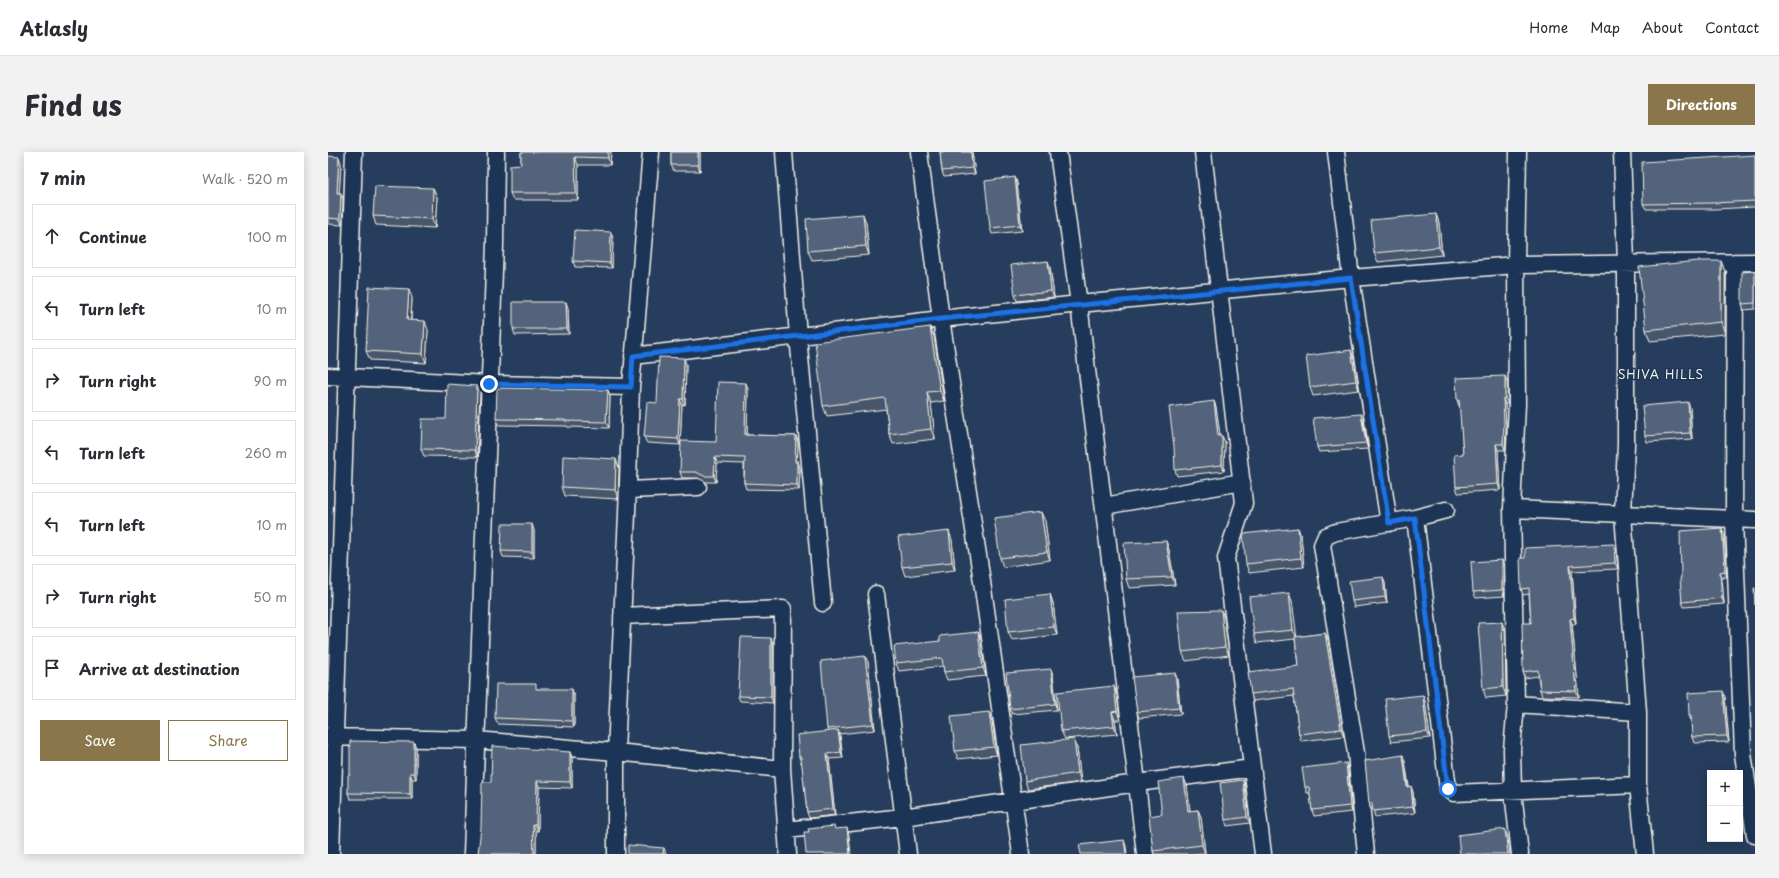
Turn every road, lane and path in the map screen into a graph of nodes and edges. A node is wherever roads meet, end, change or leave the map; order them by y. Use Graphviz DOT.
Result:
graph roads {
  1 [pos="354,152"];
  2 [pos="496,152"];
  3 [pos="651,152"];
  4 [pos="784,152"];
  5 [pos="919,152"];
  6 [pos="1058,152"];
  7 [pos="1203,152"];
  8 [pos="1336,152"];
  9 [pos="1518,152"];
  10 [pos="1622,152"];
  11 [pos="1735,262"];
  12 [pos="1755,262"];
  13 [pos="1626,263"];
  14 [pos="1516,265"];
  15 [pos="1351,278"];
  16 [pos="1219,292"];
  17 [pos="1079,304"];
  18 [pos="941,319"];
  19 [pos="798,336"];
  20 [pos="633,356"];
  21 [pos="328,376"];
  22 [pos="347,377"];
  23 [pos="489,384"];
  24 [pos="631,387"];
  25 [pos="1242,482"];
  26 [pos="698,487"];
  27 [pos="628,490"];
  28 [pos="1104,506"];
  29 [pos="1512,509"];
  30 [pos="1446,510"];
  31 [pos="1623,514"];
  32 [pos="1415,518"];
  33 [pos="1734,519"];
  34 [pos="1755,520"];
  35 [pos="1389,523"];
  36 [pos="876,594"];
  37 [pos="823,602"];
  38 [pos="622,616"];
  39 [pos="1516,704"];
  40 [pos="1638,712"];
  41 [pos="332,737"];
  42 [pos="476,740"];
  43 [pos="616,752"];
  44 [pos="1252,768"];
  45 [pos="782,769"];
  46 [pos="1137,783"];
  47 [pos="1638,786"];
  48 [pos="1513,792"];
  49 [pos="1014,800"];
  50 [pos="903,816"];
  51 [pos="786,830"];
  52 [pos="1755,835"];
  53 [pos="332,854"];
  54 [pos="472,854"];
  55 [pos="616,854"];
  56 [pos="788,854"];
  57 [pos="908,854"];
  58 [pos="1021,854"];
  59 [pos="1145,854"];
  60 [pos="1263,854"];
  61 [pos="1366,854"];
  62 [pos="1520,854"];
  63 [pos="1645,854"];
  1 -- 22 [label="street"];
  2 -- 23 [label="street"];
  3 -- 20 [label="street"];
  4 -- 19 [label="street"];
  5 -- 18 [label="street"];
  6 -- 17 [label="street"];
  7 -- 16 [label="street"];
  8 -- 15 [label="street"];
  9 -- 14 [label="street"];
  10 -- 13 [label="street"];
  11 -- 12 [label="street"];
  11 -- 13 [label="street"];
  11 -- 33 [label="street"];
  13 -- 14 [label="street"];
  13 -- 31 [label="street"];
  14 -- 15 [label="street"];
  14 -- 29 [label="street"];
  15 -- 16 [label="street"];
  15 -- 35 [label="street"];
  16 -- 17 [label="street"];
  16 -- 25 [label="street"];
  17 -- 18 [label="street"];
  17 -- 28 [label="street"];
  18 -- 19 [label="street"];
  18 -- 49 [label="street"];
  19 -- 20 [label="street"];
  19 -- 37 [label="street"];
  20 -- 24 [label="street"];
  21 -- 22 [label="street"];
  22 -- 23 [label="street"];
  22 -- 41 [label="street"];
  23 -- 24 [label="street"];
  23 -- 42 [label="street"];
  24 -- 27 [label="street"];
  25 -- 28 [label="street"];
  25 -- 44 [label="street"];
  26 -- 27 [label="street"];
  27 -- 38 [label="street"];
  28 -- 46 [label="street"];
  29 -- 31 [label="street"];
  29 -- 39 [label="street"];
  30 -- 32 [label="street"];
  31 -- 33 [label="street"];
  31 -- 40 [label="street"];
  32 -- 35 [label="street"];
  32 -- 48 [label="street"];
  33 -- 34 [label="street"];
  33 -- 52 [label="street"];
  35 -- 61 [label="street"];
  36 -- 50 [label="street"];
  38 -- 43 [label="street"];
  38 -- 45 [label="street"];
  39 -- 40 [label="street"];
  39 -- 48 [label="street"];
  40 -- 47 [label="street"];
  41 -- 42 [label="street"];
  41 -- 53 [label="street"];
  42 -- 43 [label="street"];
  42 -- 54 [label="street"];
  43 -- 45 [label="street"];
  43 -- 55 [label="street"];
  44 -- 46 [label="street"];
  44 -- 60 [label="street"];
  45 -- 51 [label="street"];
  46 -- 49 [label="street"];
  46 -- 59 [label="street"];
  47 -- 48 [label="street"];
  47 -- 63 [label="street"];
  48 -- 62 [label="street"];
  49 -- 50 [label="street"];
  49 -- 58 [label="street"];
  50 -- 51 [label="street"];
  50 -- 57 [label="street"];
  51 -- 56 [label="street"];
}
